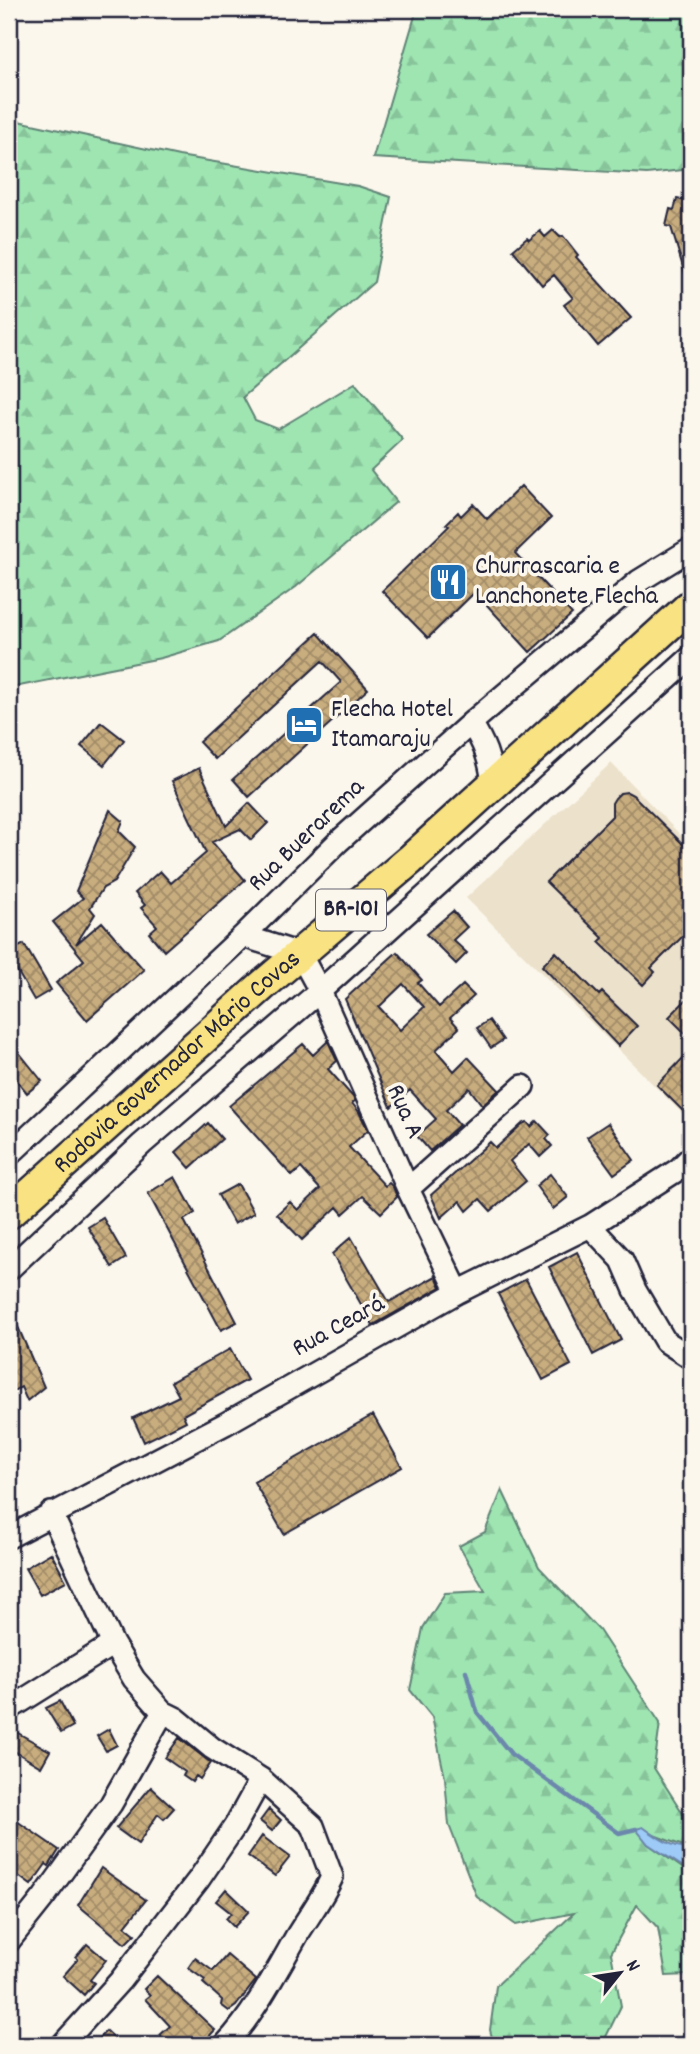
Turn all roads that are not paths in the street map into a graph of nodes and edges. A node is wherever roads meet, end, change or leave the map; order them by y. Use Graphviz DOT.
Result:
graph roads {
  1 [pos="690,552"];
  2 [pos="691,605"];
  3 [pos="691,657"];
  4 [pos="471,723"];
  5 [pos="493,783"];
  6 [pos="243,936"];
  7 [pos="300,954"];
  8 [pos="320,991"];
  9 [pos="523,1086"];
  10 [pos="9,1155"];
  11 [pos="691,1157"];
  12 [pos="408,1189"];
  13 [pos="10,1210"];
  14 [pos="590,1226"];
  15 [pos="9,1269"];
  16 [pos="458,1292"];
  17 [pos="691,1358"];
  18 [pos="51,1513"];
  19 [pos="9,1537"];
  20 [pos="113,1644"];
  21 [pos="9,1709"];
  22 [pos="163,1712"];
  23 [pos="261,1779"];
  24 [pos="9,1941"];
  25 [pos="232,2043"];
  26 [pos="62,2045"];
  1 -- 4 [label="street, Rua Buerarema"];
  2 -- 5 [label="highway, Rodovia Governador Mário Covas / BR-101"];
  3 -- 8 [label="street"];
  4 -- 5 [label="street"];
  4 -- 6 [label="street, Rua Buerarema"];
  5 -- 7 [label="highway, Rodovia Governador Mário Covas / BR-101"];
  6 -- 7 [label="street"];
  6 -- 10 [label="street, Rua Buerarema"];
  7 -- 8 [label="street, Rua A"];
  7 -- 13 [label="highway, Rodovia Governador Mário Covas / BR-101"];
  8 -- 12 [label="street, Rua A"];
  8 -- 15 [label="street"];
  9 -- 12 [label="street"];
  11 -- 14 [label="street, Rua Ceará"];
  12 -- 16 [label="street, Rua A"];
  14 -- 16 [label="street, Rua Ceará"];
  14 -- 17 [label="street"];
  16 -- 18 [label="street, Rua Ceará"];
  18 -- 19 [label="street, Rua Ceará"];
  18 -- 20 [label="street"];
  20 -- 21 [label="street"];
  20 -- 22 [label="street"];
  22 -- 23 [label="street"];
  22 -- 24 [label="street"];
  23 -- 25 [label="street"];
  23 -- 26 [label="street"];
}
